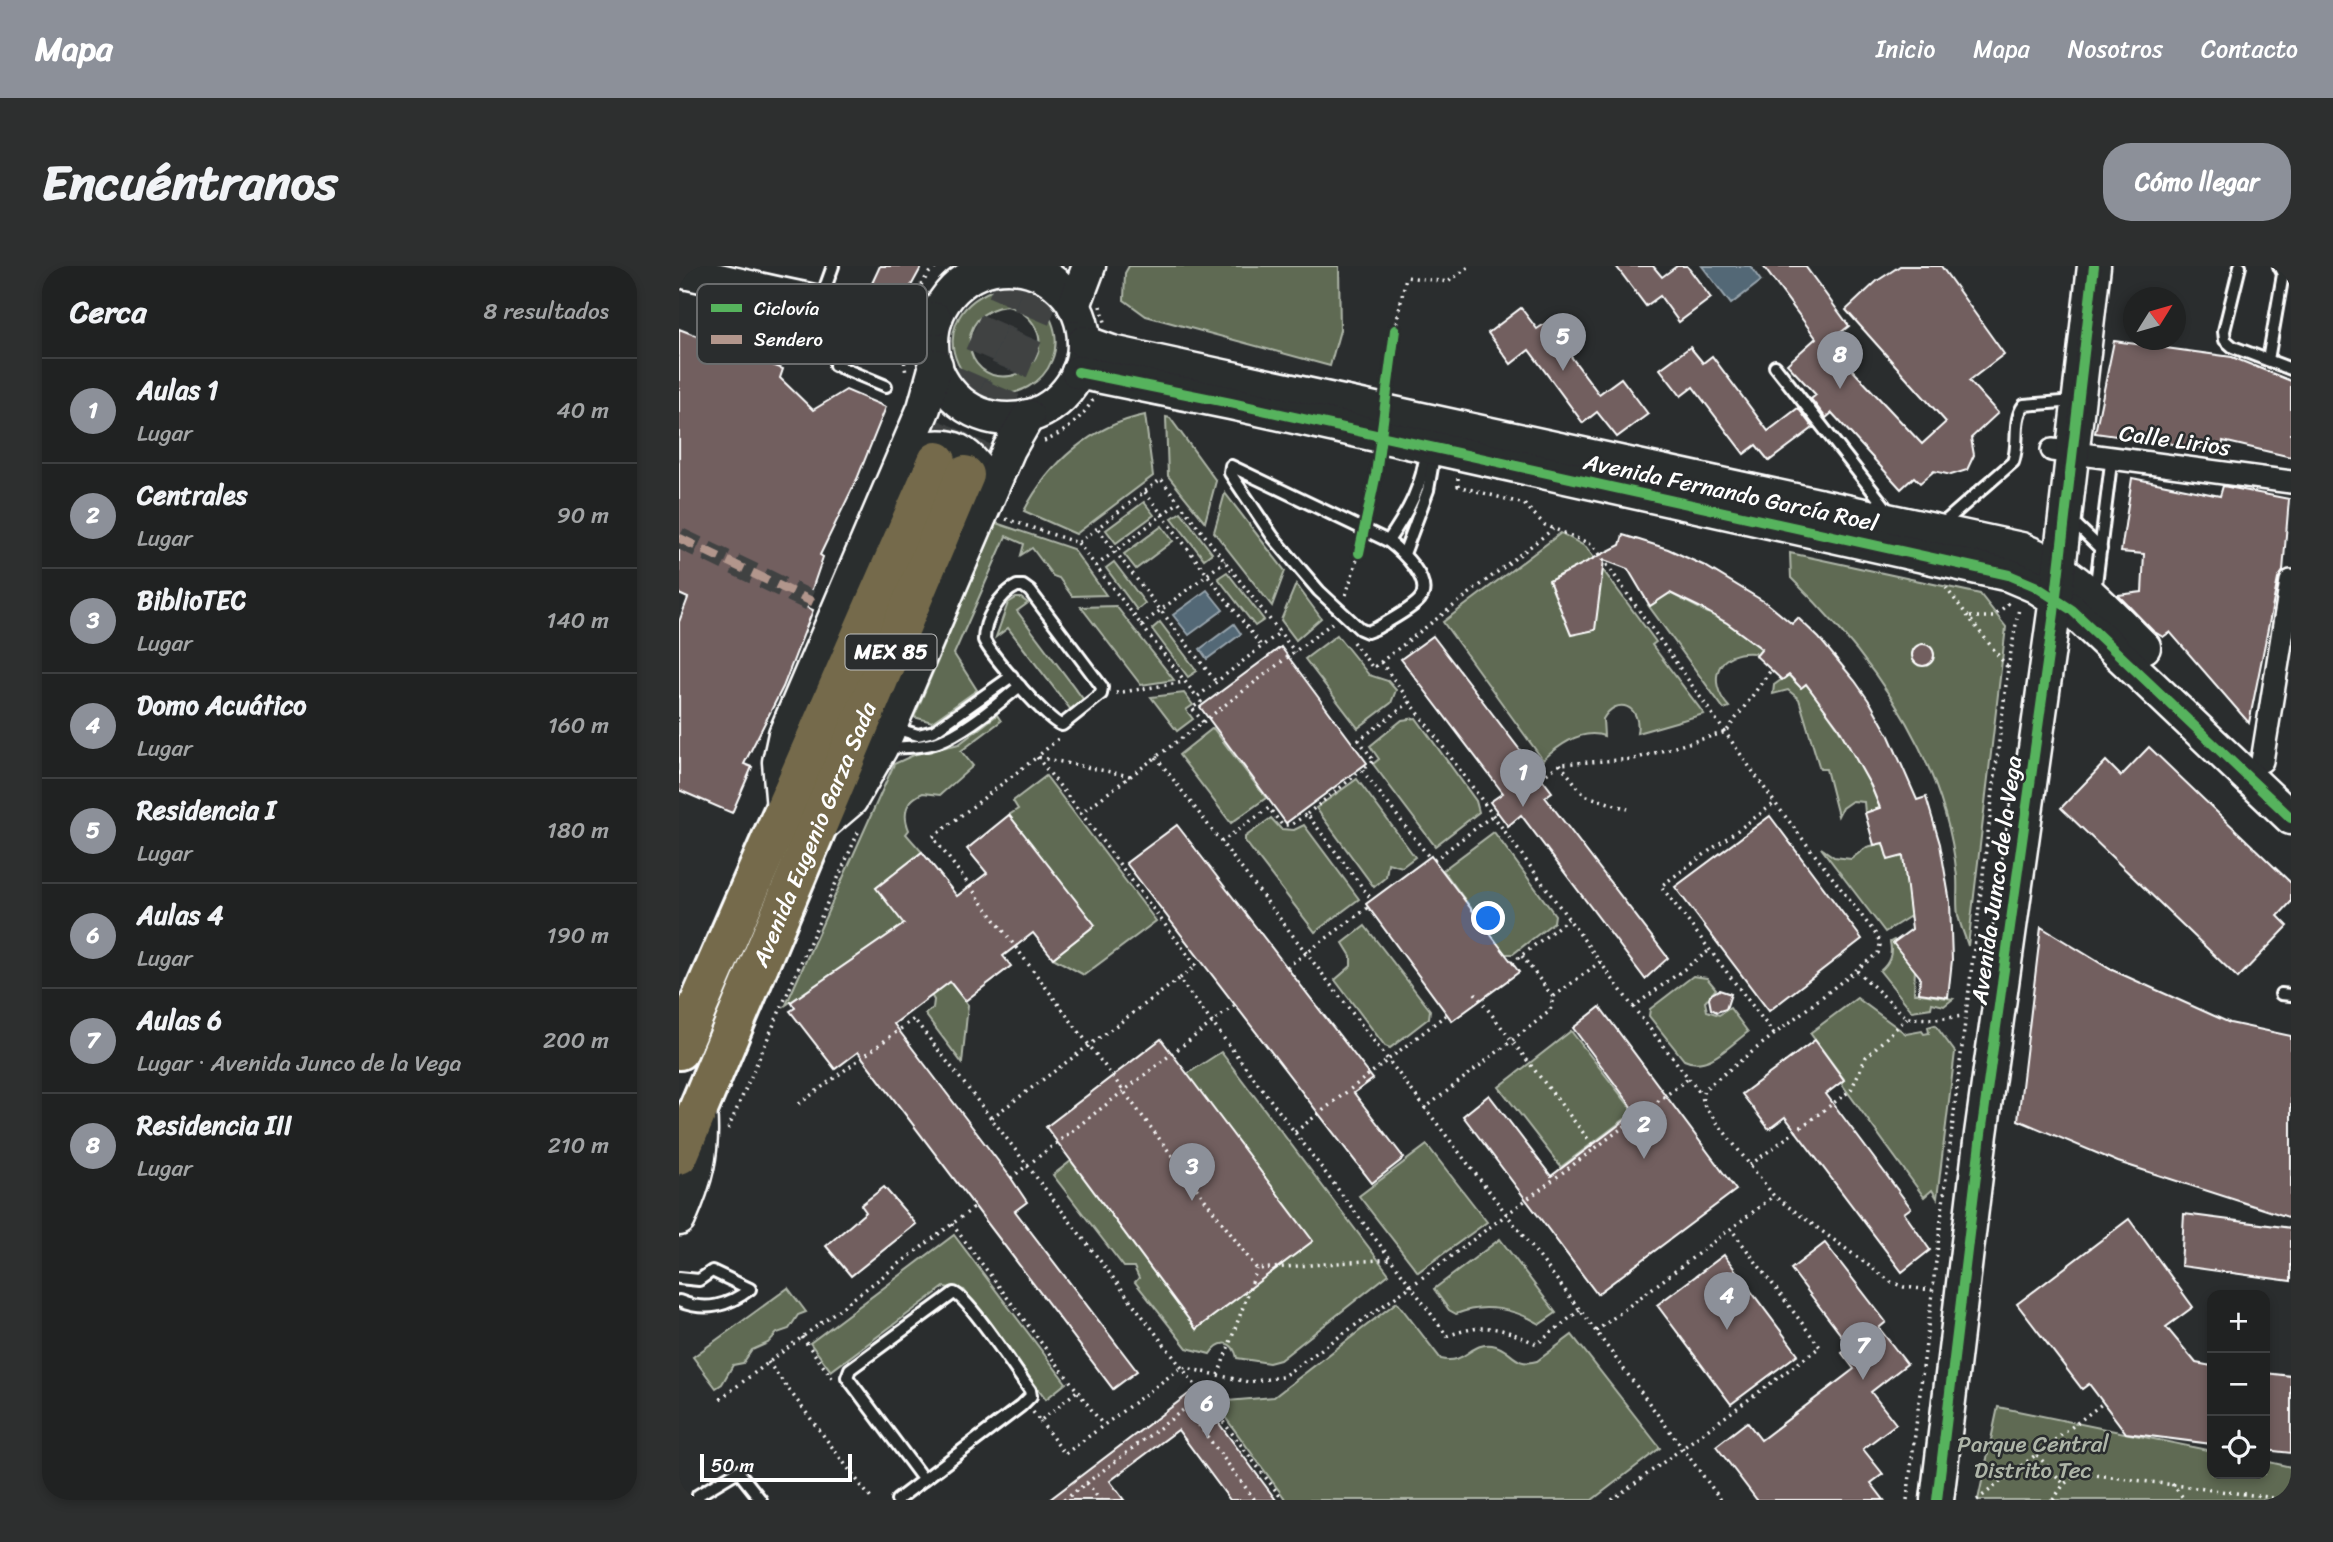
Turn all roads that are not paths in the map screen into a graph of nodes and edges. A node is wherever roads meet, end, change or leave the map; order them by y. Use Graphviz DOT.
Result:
graph roads {
  1 [pos="833,266"];
  2 [pos="1089,266"];
  3 [pos="2075,266"];
  4 [pos="2094,266"];
  5 [pos="2240,266"];
  6 [pos="2279,266"];
  7 [pos="986,268"];
  8 [pos="679,271"];
  9 [pos="738,284"];
  10 [pos="826,284"];
  11 [pos="679,292"];
  12 [pos="697,296"];
  13 [pos="1074,306"];
  14 [pos="927,328"];
  15 [pos="927,346"];
  16 [pos="2268,360"];
  17 [pos="835,364"];
  18 [pos="923,364"];
  19 [pos="1089,364"];
  20 [pos="1775,366"];
  21 [pos="2291,369"];
  22 [pos="885,386"];
  23 [pos="2068,400"];
  24 [pos="1028,416"];
  25 [pos="2062,451"];
  26 [pos="2112,453"];
  27 [pos="1433,458"];
  28 [pos="959,479"];
  29 [pos="2291,482"];
  30 [pos="2064,514"];
  31 [pos="1897,521"];
  32 [pos="1936,529"];
  33 [pos="1388,541"];
  34 [pos="2101,548"];
  35 [pos="1404,554"];
  36 [pos="2291,581"];
  37 [pos="2036,586"];
  38 [pos="2094,599"];
  39 [pos="1011,676"];
  40 [pos="1020,686"];
  41 [pos="886,737"];
  42 [pos="2262,761"];
  43 [pos="2291,789"];
  44 [pos="2291,818"];
  45 [pos="817,830"];
  46 [pos="681,1039"];
  47 [pos="699,1106"];
  48 [pos="679,1155"];
  49 [pos="679,1219"];
  50 [pos="679,1278"];
  51 [pos="679,1301"];
  52 [pos="923,1479"];
  53 [pos="698,1500"];
  54 [pos="761,1500"];
  55 [pos="897,1500"];
  56 [pos="1924,1500"];
  57 [pos="1937,1500"];
  1 -- 10 [label="lane"];
  2 -- 13 [label="street"];
  3 -- 23 [label="street, Avenida Junco de la Vega"];
  4 -- 23 [label="street, Avenida Junco de la Vega"];
  5 -- 16 [label="lane"];
  6 -- 16 [label="lane"];
  7 -- 13 [label="street"];
  7 -- 14 [label="street"];
  8 -- 9 [label="street"];
  11 -- 12 [label="street"];
  13 -- 19 [label="street"];
  15 -- 24 [label="street"];
  16 -- 21 [label="lane"];
  17 -- 22 [label="lane"];
  18 -- 28 [label="street"];
  19 -- 24 [label="street"];
  19 -- 27 [label="street, Avenida Fernando García Roel"];
  19 -- 31 [label="street, Avenida Fernando García Roel"];
  20 -- 31 [label="lane"];
  23 -- 25 [label="street, Avenida Junco de la Vega"];
  23 -- 32 [label="lane"];
  24 -- 28 [label="street"];
  25 -- 26 [label="street, Calle Lirios"];
  25 -- 30 [label="street, Avenida Junco de la Vega"];
  25 -- 37 [label="street, Avenida Junco de la Vega"];
  26 -- 29 [label="street, Calle Lirios"];
  26 -- 34 [label="lane"];
  27 -- 33 [label="lane"];
  27 -- 35 [label="lane"];
  27 -- 37 [label="street, Avenida Fernando García Roel"];
  28 -- 41 [label="street"];
  28 -- 45 [label="highway, Avenida Eugenio Garza Sada / MEX 85"];
  28 -- 46 [label="highway, Avenida Eugenio Garza Sada / MEX 85"];
  30 -- 34 [label="lane"];
  30 -- 37 [label="street, Avenida Junco de la Vega"];
  31 -- 32 [label="street, Avenida Fernando García Roel"];
  32 -- 37 [label="street, Avenida Fernando García Roel"];
  33 -- 35 [label="lane"];
  33 -- 35 [label="lane"];
  34 -- 38 [label="lane"];
  36 -- 42 [label="street"];
  37 -- 38 [label="street, Avenida Fernando García Roel"];
  37 -- 44 [label="street, Avenida Fernando García Roel"];
  37 -- 56 [label="street, Avenida Junco de la Vega"];
  37 -- 57 [label="street, Avenida Junco de la Vega"];
  38 -- 42 [label="street, Avenida Fernando García Roel"];
  39 -- 40 [label="lane"];
  39 -- 40 [label="lane"];
  39 -- 41 [label="lane"];
  40 -- 41 [label="lane"];
  41 -- 45 [label="street"];
  42 -- 43 [label="street, Avenida Fernando García Roel"];
  45 -- 47 [label="highway, Avenida Eugenio Garza Sada / MEX 85"];
  47 -- 48 [label="highway, Avenida Eugenio Garza Sada"];
  47 -- 49 [label="street"];
  50 -- 51 [label="lane"];
  52 -- 52 [label="lane"];
  52 -- 55 [label="lane"];
  53 -- 54 [label="lane"];
}
